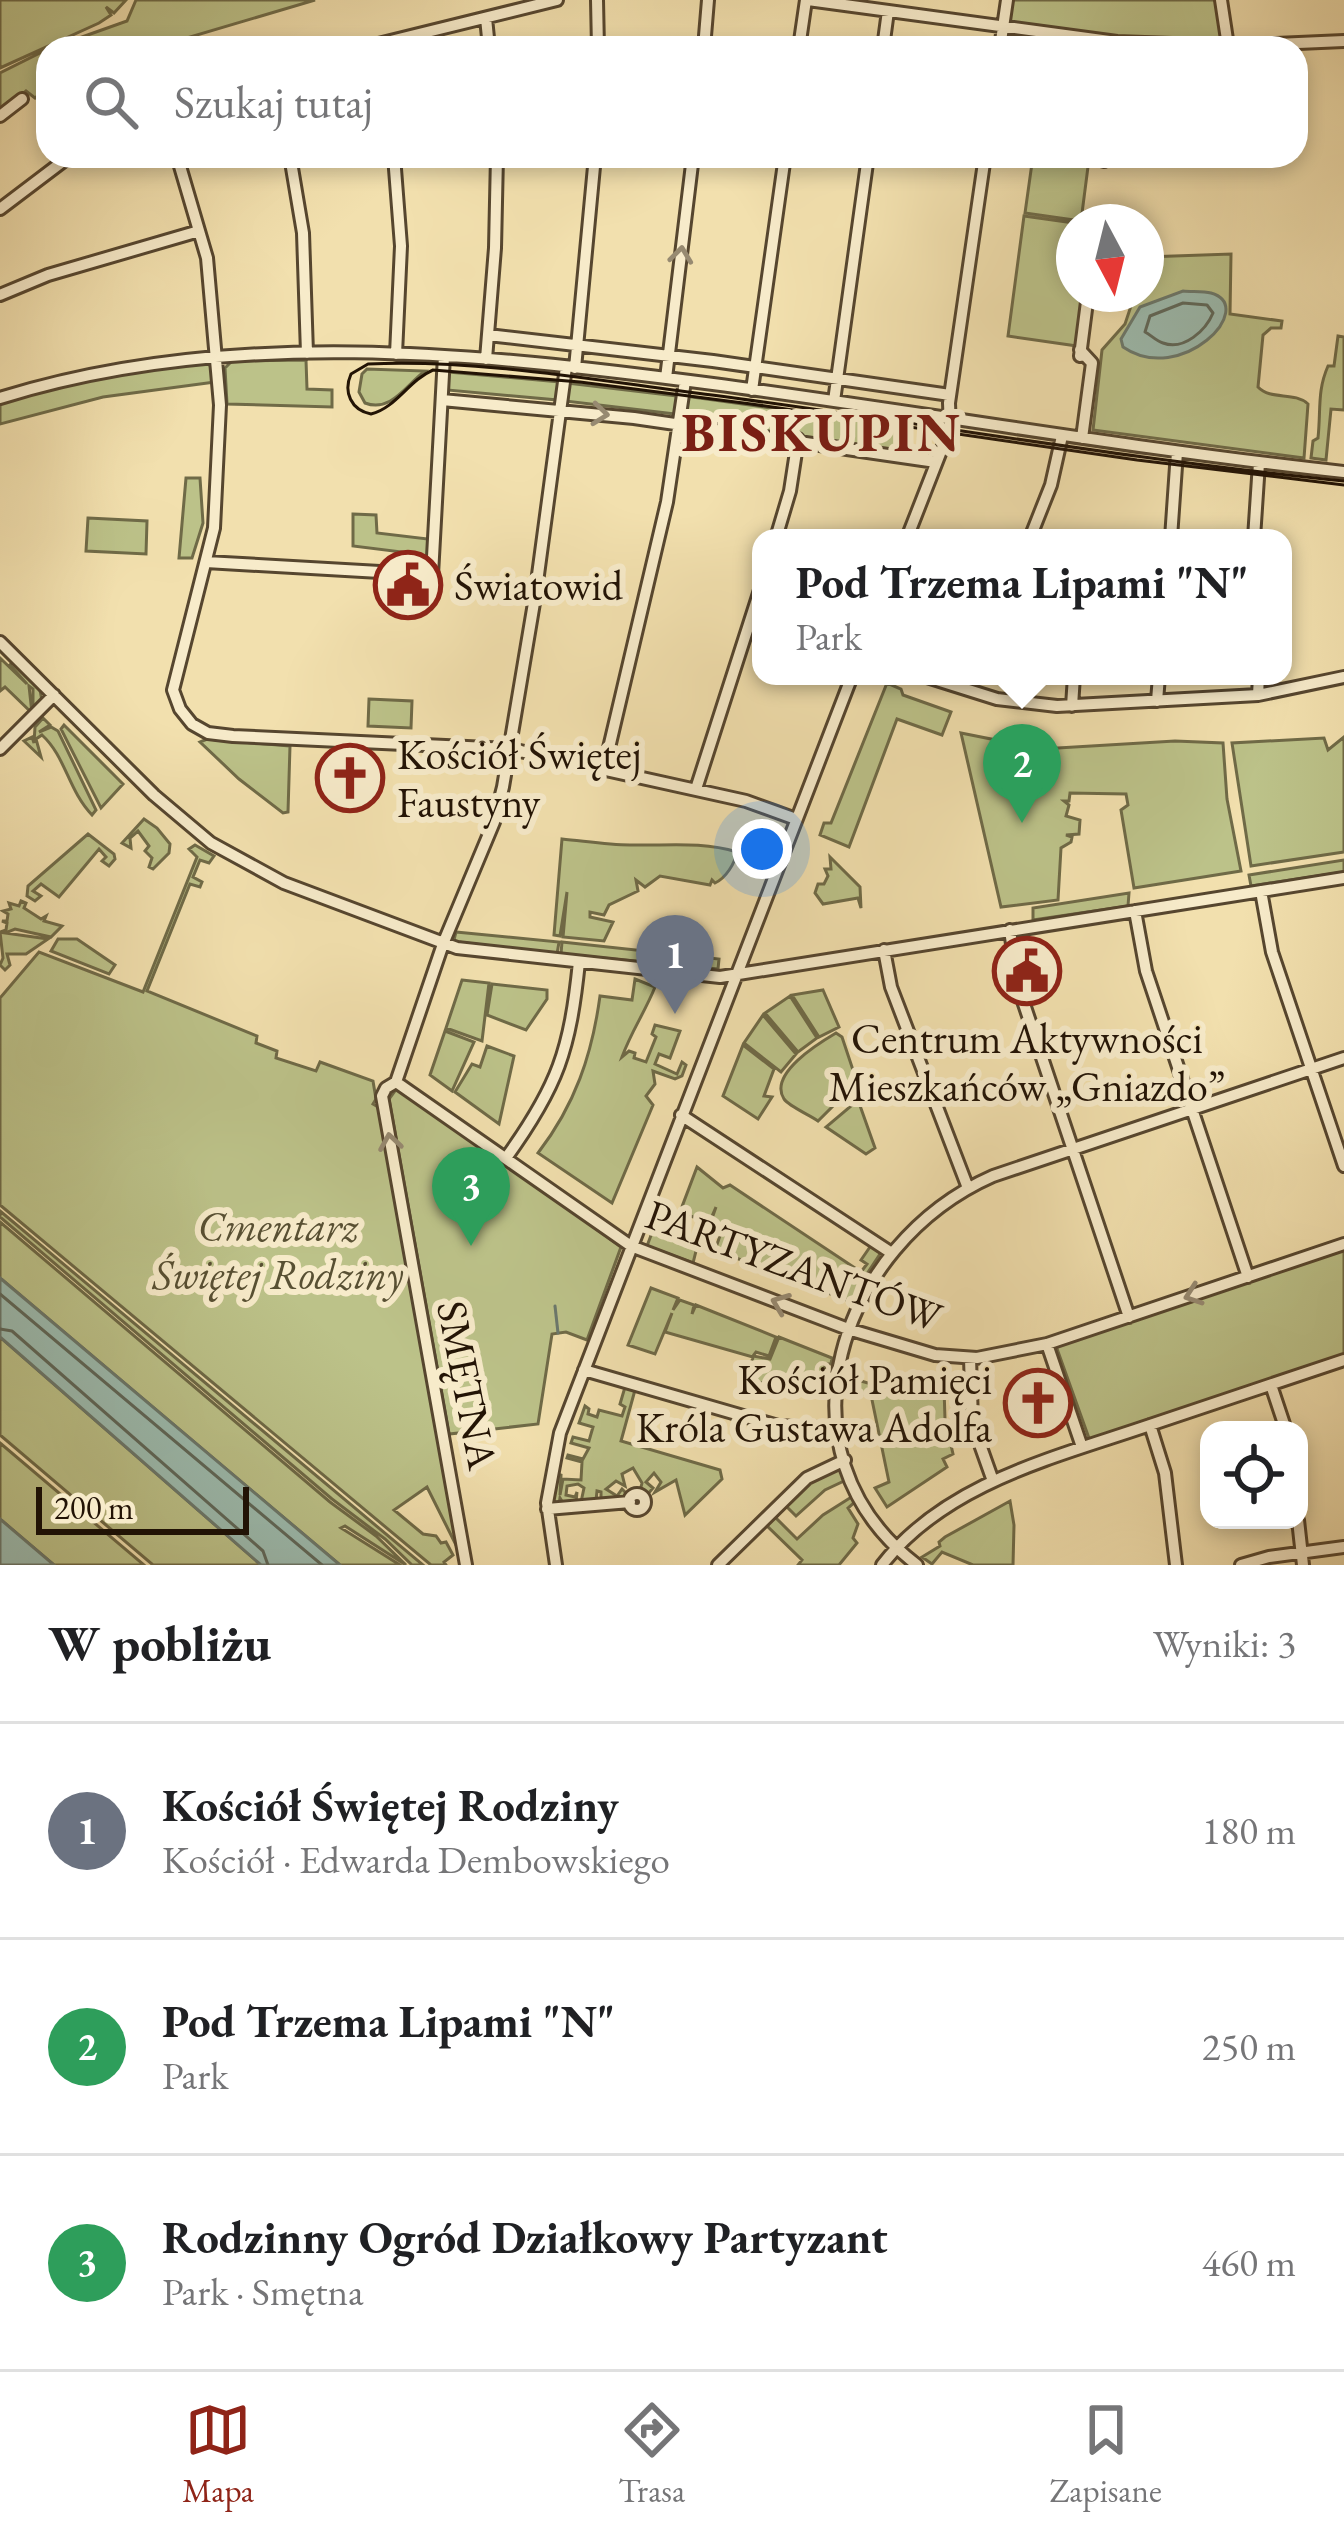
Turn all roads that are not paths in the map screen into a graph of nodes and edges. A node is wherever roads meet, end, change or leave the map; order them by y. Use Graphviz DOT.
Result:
graph roads {
  1 [pos="557,0"];
  2 [pos="597,0"];
  3 [pos="708,0"];
  4 [pos="807,0"];
  5 [pos="1007,0"];
  6 [pos="1221,0"];
  7 [pos="888,11"];
  8 [pos="486,18"];
  9 [pos="1003,28"];
  10 [pos="416,36"];
  11 [pos="488,36"];
  12 [pos="598,36"];
  13 [pos="705,36"];
  14 [pos="802,36"];
  15 [pos="885,36"];
  16 [pos="1002,36"];
  17 [pos="1057,36"];
  18 [pos="1226,36"];
  19 [pos="1344,40"];
  20 [pos="1308,42"];
  21 [pos="22,99"];
  22 [pos="0,116"];
  23 [pos="54,168"];
  24 [pos="181,168"];
  25 [pos="292,168"];
  26 [pos="395,168"];
  27 [pos="495,168"];
  28 [pos="594,168"];
  29 [pos="692,168"];
  30 [pos="782,168"];
  31 [pos="866,168"];
  32 [pos="983,168"];
  33 [pos="0,209"];
  34 [pos="199,231"];
  35 [pos="0,295"];
  36 [pos="1086,312"];
  37 [pos="488,334"];
  38 [pos="578,344"];
  39 [pos="307,353"];
  40 [pos="396,354"];
  41 [pos="669,355"];
  42 [pos="218,356"];
  43 [pos="445,356"];
  44 [pos="486,359"];
  45 [pos="755,366"];
  46 [pos="570,367"];
  47 [pos="837,378"];
  48 [pos="666,379"];
  49 [pos="685,381"];
  50 [pos="752,390"];
  51 [pos="950,394"];
  52 [pos="0,398"];
  53 [pos="442,400"];
  54 [pos="834,401"];
  55 [pos="561,410"];
  56 [pos="950,418"];
  57 [pos="679,424"];
  58 [pos="1062,436"];
  59 [pos="1082,438"];
  60 [pos="798,439"];
  61 [pos="1177,452"];
  62 [pos="936,462"];
  63 [pos="1259,463"];
  64 [pos="1344,472"];
  65 [pos="778,529"];
  66 [pos="910,529"];
  67 [pos="1034,529"];
  68 [pos="1172,529"];
  69 [pos="1255,529"];
  70 [pos="206,562"];
  71 [pos="752,615"];
  72 [pos="0,642"];
  73 [pos="1344,677"];
  74 [pos="848,685"];
  75 [pos="951,685"];
  76 [pos="965,685"];
  77 [pos="1073,685"];
  78 [pos="1158,685"];
  79 [pos="1258,685"];
  80 [pos="963,689"];
  81 [pos="54,695"];
  82 [pos="1258,695"];
  83 [pos="1157,701"];
  84 [pos="1072,706"];
  85 [pos="0,749"];
  86 [pos="511,749"];
  87 [pos="604,769"];
  88 [pos="696,789"];
  89 [pos="796,819"];
  90 [pos="1344,878"];
  91 [pos="1262,891"];
  92 [pos="1135,911"];
  93 [pos="1010,930"];
  94 [pos="443,944"];
  95 [pos="884,950"];
  96 [pos="579,962"];
  97 [pos="735,974"];
  98 [pos="1344,1058"];
  99 [pos="1311,1068"];
  100 [pos="396,1082"];
  101 [pos="1192,1109"];
  102 [pos="681,1115"];
  103 [pos="1072,1148"];
  104 [pos="506,1158"];
  105 [pos="1344,1166"];
  106 [pos="968,1188"];
  107 [pos="1344,1244"];
  108 [pos="631,1246"];
  109 [pos="890,1252"];
  110 [pos="1248,1277"];
  111 [pos="1129,1317"];
  112 [pos="848,1329"];
  113 [pos="1048,1344"];
  114 [pos="970,1358"];
  115 [pos="1344,1360"];
  116 [pos="584,1370"];
  117 [pos="1271,1384"];
  118 [pos="1283,1421"];
  119 [pos="1150,1425"];
  120 [pos="839,1429"];
  121 [pos="1082,1447"];
  122 [pos="845,1460"];
  123 [pos="994,1481"];
  124 [pos="630,1502"];
  125 [pos="547,1509"];
  126 [pos="1299,1529"];
  127 [pos="897,1547"];
  128 [pos="1344,1547"];
  129 [pos="1302,1559"];
  130 [pos="466,1565"];
  131 [pos="556,1565"];
  132 [pos="718,1565"];
  133 [pos="882,1565"];
  134 [pos="917,1565"];
  135 [pos="1176,1565"];
  136 [pos="1241,1565"];
  1 -- 8 [label="street"];
  2 -- 12 [label="street"];
  3 -- 13 [label="street"];
  4 -- 7 [label="street"];
  4 -- 14 [label="street"];
  5 -- 9 [label="street"];
  6 -- 18 [label="street"];
  7 -- 9 [label="street"];
  7 -- 15 [label="street"];
  8 -- 10 [label="street"];
  8 -- 11 [label="street"];
  9 -- 16 [label="street"];
  9 -- 17 [label="street"];
  19 -- 20 [label="street"];
  21 -- 22 [label="street"];
  23 -- 33 [label="street"];
  24 -- 34 [label="street"];
  25 -- 39 [label="street"];
  26 -- 40 [label="street"];
  27 -- 37 [label="street"];
  28 -- 38 [label="street, SMĘTNA"];
  41 -- 29 [label="street, one-way"];
  30 -- 45 [label="street"];
  31 -- 47 [label="street"];
  32 -- 51 [label="street"];
  34 -- 35 [label="street"];
  34 -- 42 [label="street"];
  36 -- 59 [label="street"];
  37 -- 38 [label="street"];
  37 -- 44 [label="street"];
  38 -- 41 [label="street"];
  38 -- 46 [label="street, SMĘTNA"];
  39 -- 40 [label="street"];
  39 -- 42 [label="street"];
  40 -- 43 [label="street"];
  41 -- 45 [label="street"];
  41 -- 48 [label="street"];
  42 -- 52 [label="street"];
  42 -- 70 [label="street"];
  43 -- 44 [label="street"];
  43 -- 53 [label="street"];
  44 -- 46 [label="street"];
  45 -- 47 [label="street"];
  45 -- 50 [label="street"];
  46 -- 48 [label="street"];
  46 -- 55 [label="street, SMĘTNA"];
  47 -- 51 [label="street"];
  47 -- 54 [label="street"];
  48 -- 49 [label="street"];
  49 -- 50 [label="street"];
  49 -- 57 [label="street"];
  50 -- 54 [label="street"];
  51 -- 56 [label="street"];
  53 -- 55 [label="street"];
  53 -- 70 [label="street"];
  54 -- 56 [label="street"];
  55 -- 57 [label="street, one-way"];
  55 -- 86 [label="street, SMĘTNA"];
  56 -- 58 [label="street"];
  56 -- 62 [label="street"];
  57 -- 60 [label="street"];
  57 -- 87 [label="street"];
  58 -- 59 [label="street"];
  58 -- 67 [label="street"];
  59 -- 61 [label="street"];
  60 -- 62 [label="street"];
  60 -- 65 [label="street"];
  61 -- 63 [label="street"];
  61 -- 68 [label="street"];
  62 -- 66 [label="street"];
  63 -- 64 [label="street"];
  63 -- 69 [label="street"];
  70 -- 86 [label="street"];
  71 -- 88 [label="street"];
  72 -- 81 [label="street"];
  73 -- 82 [label="street"];
  74 -- 89 [label="street"];
  75 -- 80 [label="street"];
  76 -- 80 [label="street"];
  77 -- 84 [label="street"];
  78 -- 83 [label="street"];
  79 -- 82 [label="street"];
  80 -- 84 [label="street"];
  81 -- 85 [label="street"];
  81 -- 94 [label="street"];
  82 -- 83 [label="street"];
  83 -- 84 [label="street"];
  86 -- 87 [label="street"];
  86 -- 94 [label="street, SMĘTNA"];
  87 -- 88 [label="street"];
  88 -- 89 [label="street"];
  89 -- 97 [label="street"];
  90 -- 91 [label="street"];
  91 -- 92 [label="street"];
  91 -- 99 [label="street"];
  92 -- 93 [label="street"];
  92 -- 101 [label="street"];
  93 -- 95 [label="street"];
  93 -- 103 [label="street"];
  94 -- 96 [label="street"];
  94 -- 100 [label="street, SMĘTNA"];
  95 -- 97 [label="street"];
  95 -- 106 [label="street"];
  96 -- 97 [label="street"];
  96 -- 104 [label="street"];
  97 -- 102 [label="street"];
  98 -- 99 [label="street"];
  99 -- 101 [label="street"];
  99 -- 105 [label="street"];
  100 -- 104 [label="street, PARTYZANTÓW"];
  130 -- 100 [label="street, SMĘTNA, one-way"];
  101 -- 103 [label="street"];
  101 -- 110 [label="street"];
  102 -- 108 [label="street"];
  102 -- 109 [label="street"];
  103 -- 106 [label="street"];
  103 -- 111 [label="street"];
  104 -- 108 [label="street, PARTYZANTÓW"];
  106 -- 109 [label="street"];
  107 -- 110 [label="street, PARTYZANTÓW"];
  112 -- 108 [label="street, PARTYZANTÓW, one-way"];
  108 -- 116 [label="street"];
  109 -- 112 [label="street"];
  110 -- 111 [label="street, PARTYZANTÓW, one-way"];
  111 -- 113 [label="street, PARTYZANTÓW"];
  112 -- 114 [label="street, PARTYZANTÓW"];
  112 -- 120 [label="street"];
  113 -- 114 [label="street, PARTYZANTÓW"];
  113 -- 121 [label="street"];
  114 -- 123 [label="street"];
  115 -- 117 [label="street"];
  116 -- 120 [label="street"];
  116 -- 125 [label="street"];
  117 -- 118 [label="street"];
  117 -- 119 [label="street"];
  119 -- 121 [label="street"];
  119 -- 135 [label="street"];
  120 -- 122 [label="street"];
  121 -- 123 [label="street"];
  122 -- 127 [label="street"];
  122 -- 132 [label="street"];
  123 -- 127 [label="street"];
  124 -- 125 [label="street"];
  125 -- 131 [label="street"];
  126 -- 129 [label="street"];
  127 -- 133 [label="street"];
  127 -- 134 [label="street"];
  128 -- 129 [label="street"];
  129 -- 136 [label="street"];
}
